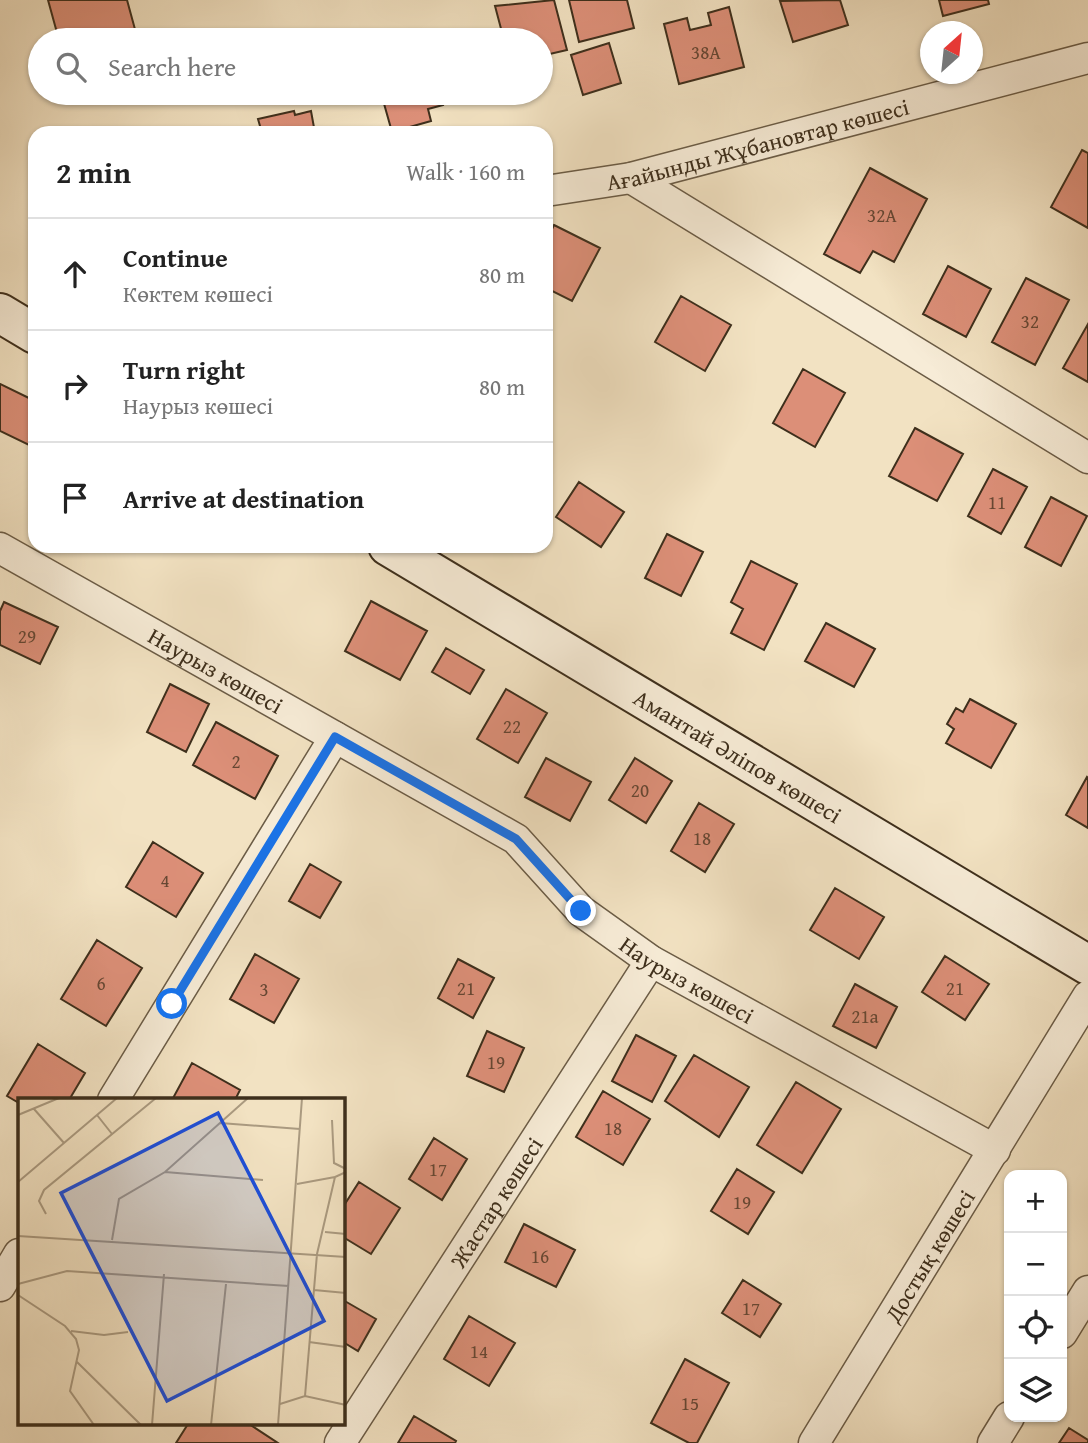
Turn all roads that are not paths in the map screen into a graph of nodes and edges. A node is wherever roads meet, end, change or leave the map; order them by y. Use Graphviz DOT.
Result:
graph roads {
  1 [pos="1088,58"];
  2 [pos="631,178"];
  3 [pos="553,190"];
  4 [pos="0,313"];
  5 [pos="28,330"];
  6 [pos="1088,458"];
  7 [pos="0,548"];
  8 [pos="400,553"];
  9 [pos="335,737"];
  10 [pos="651,961"];
  11 [pos="1088,965"];
  12 [pos="1088,996"];
  13 [pos="114,1098"];
  14 [pos="995,1150"];
  15 [pos="18,1256"];
  16 [pos="0,1286"];
  17 [pos="1088,1291"];
  18 [pos="1067,1325"];
  19 [pos="1006,1422"];
  20 [pos="340,1443"];
  21 [pos="814,1443"];
  22 [pos="993,1443"];
  1 -- 2 [label="street, Ағайынды Жұбановтар көшесі"];
  2 -- 3 [label="street, Ағайынды Жұбановтар көшесі"];
  2 -- 6 [label="street"];
  4 -- 5 [label="main road"];
  7 -- 9 [label="street, Наурыз көшесі"];
  8 -- 11 [label="main road, Амантай Әліпов көшесі"];
  9 -- 10 [label="street, Наурыз көшесі"];
  9 -- 13 [label="street"];
  10 -- 14 [label="street, Наурыз көшесі"];
  10 -- 20 [label="street, Жастар көшесі"];
  12 -- 14 [label="street, Достық көшесі"];
  14 -- 21 [label="street, Достық көшесі"];
  15 -- 16 [label="street"];
  17 -- 18 [label="street"];
  19 -- 22 [label="street"];
}
